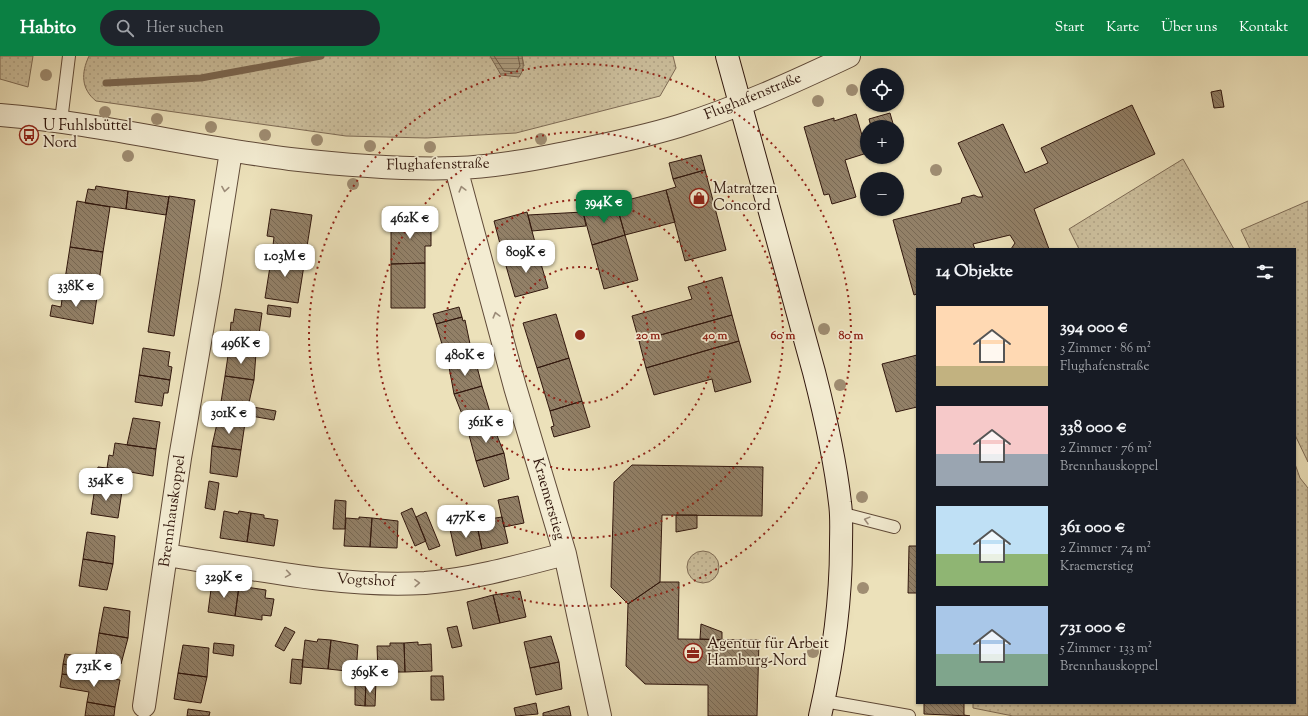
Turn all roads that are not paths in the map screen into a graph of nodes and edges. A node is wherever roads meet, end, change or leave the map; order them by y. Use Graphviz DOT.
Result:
graph roads {
  1 [pos="69,56"];
  2 [pos="727,56"];
  3 [pos="849,56"];
  4 [pos="740,104"];
  5 [pos="0,115"];
  6 [pos="61,121"];
  7 [pos="231,150"];
  8 [pos="456,168"];
  9 [pos="840,513"];
  10 [pos="894,527"];
  11 [pos="564,554"];
  12 [pos="166,555"];
  13 [pos="144,706"];
  14 [pos="822,708"];
  15 [pos="600,716"];
  16 [pos="909,716"];
  1 -- 6 [label="lane"];
  2 -- 4 [label="street"];
  3 -- 4 [label="street, Flughafenstraße"];
  4 -- 8 [label="street, Flughafenstraße"];
  4 -- 9 [label="street"];
  5 -- 6 [label="street, Flughafenstraße"];
  6 -- 7 [label="street, Flughafenstraße"];
  7 -- 8 [label="street, Flughafenstraße"];
  7 -- 12 [label="street, Brennhauskoppel, one-way"];
  11 -- 8 [label="street, Kraemerstieg, one-way"];
  10 -- 9 [label="lane, one-way"];
  9 -- 14 [label="street"];
  12 -- 11 [label="street, Vogtshof, one-way"];
  11 -- 15 [label="street, Kraemerstieg"];
  12 -- 13 [label="street, Brennhauskoppel"];
  14 -- 16 [label="lane"];
}
